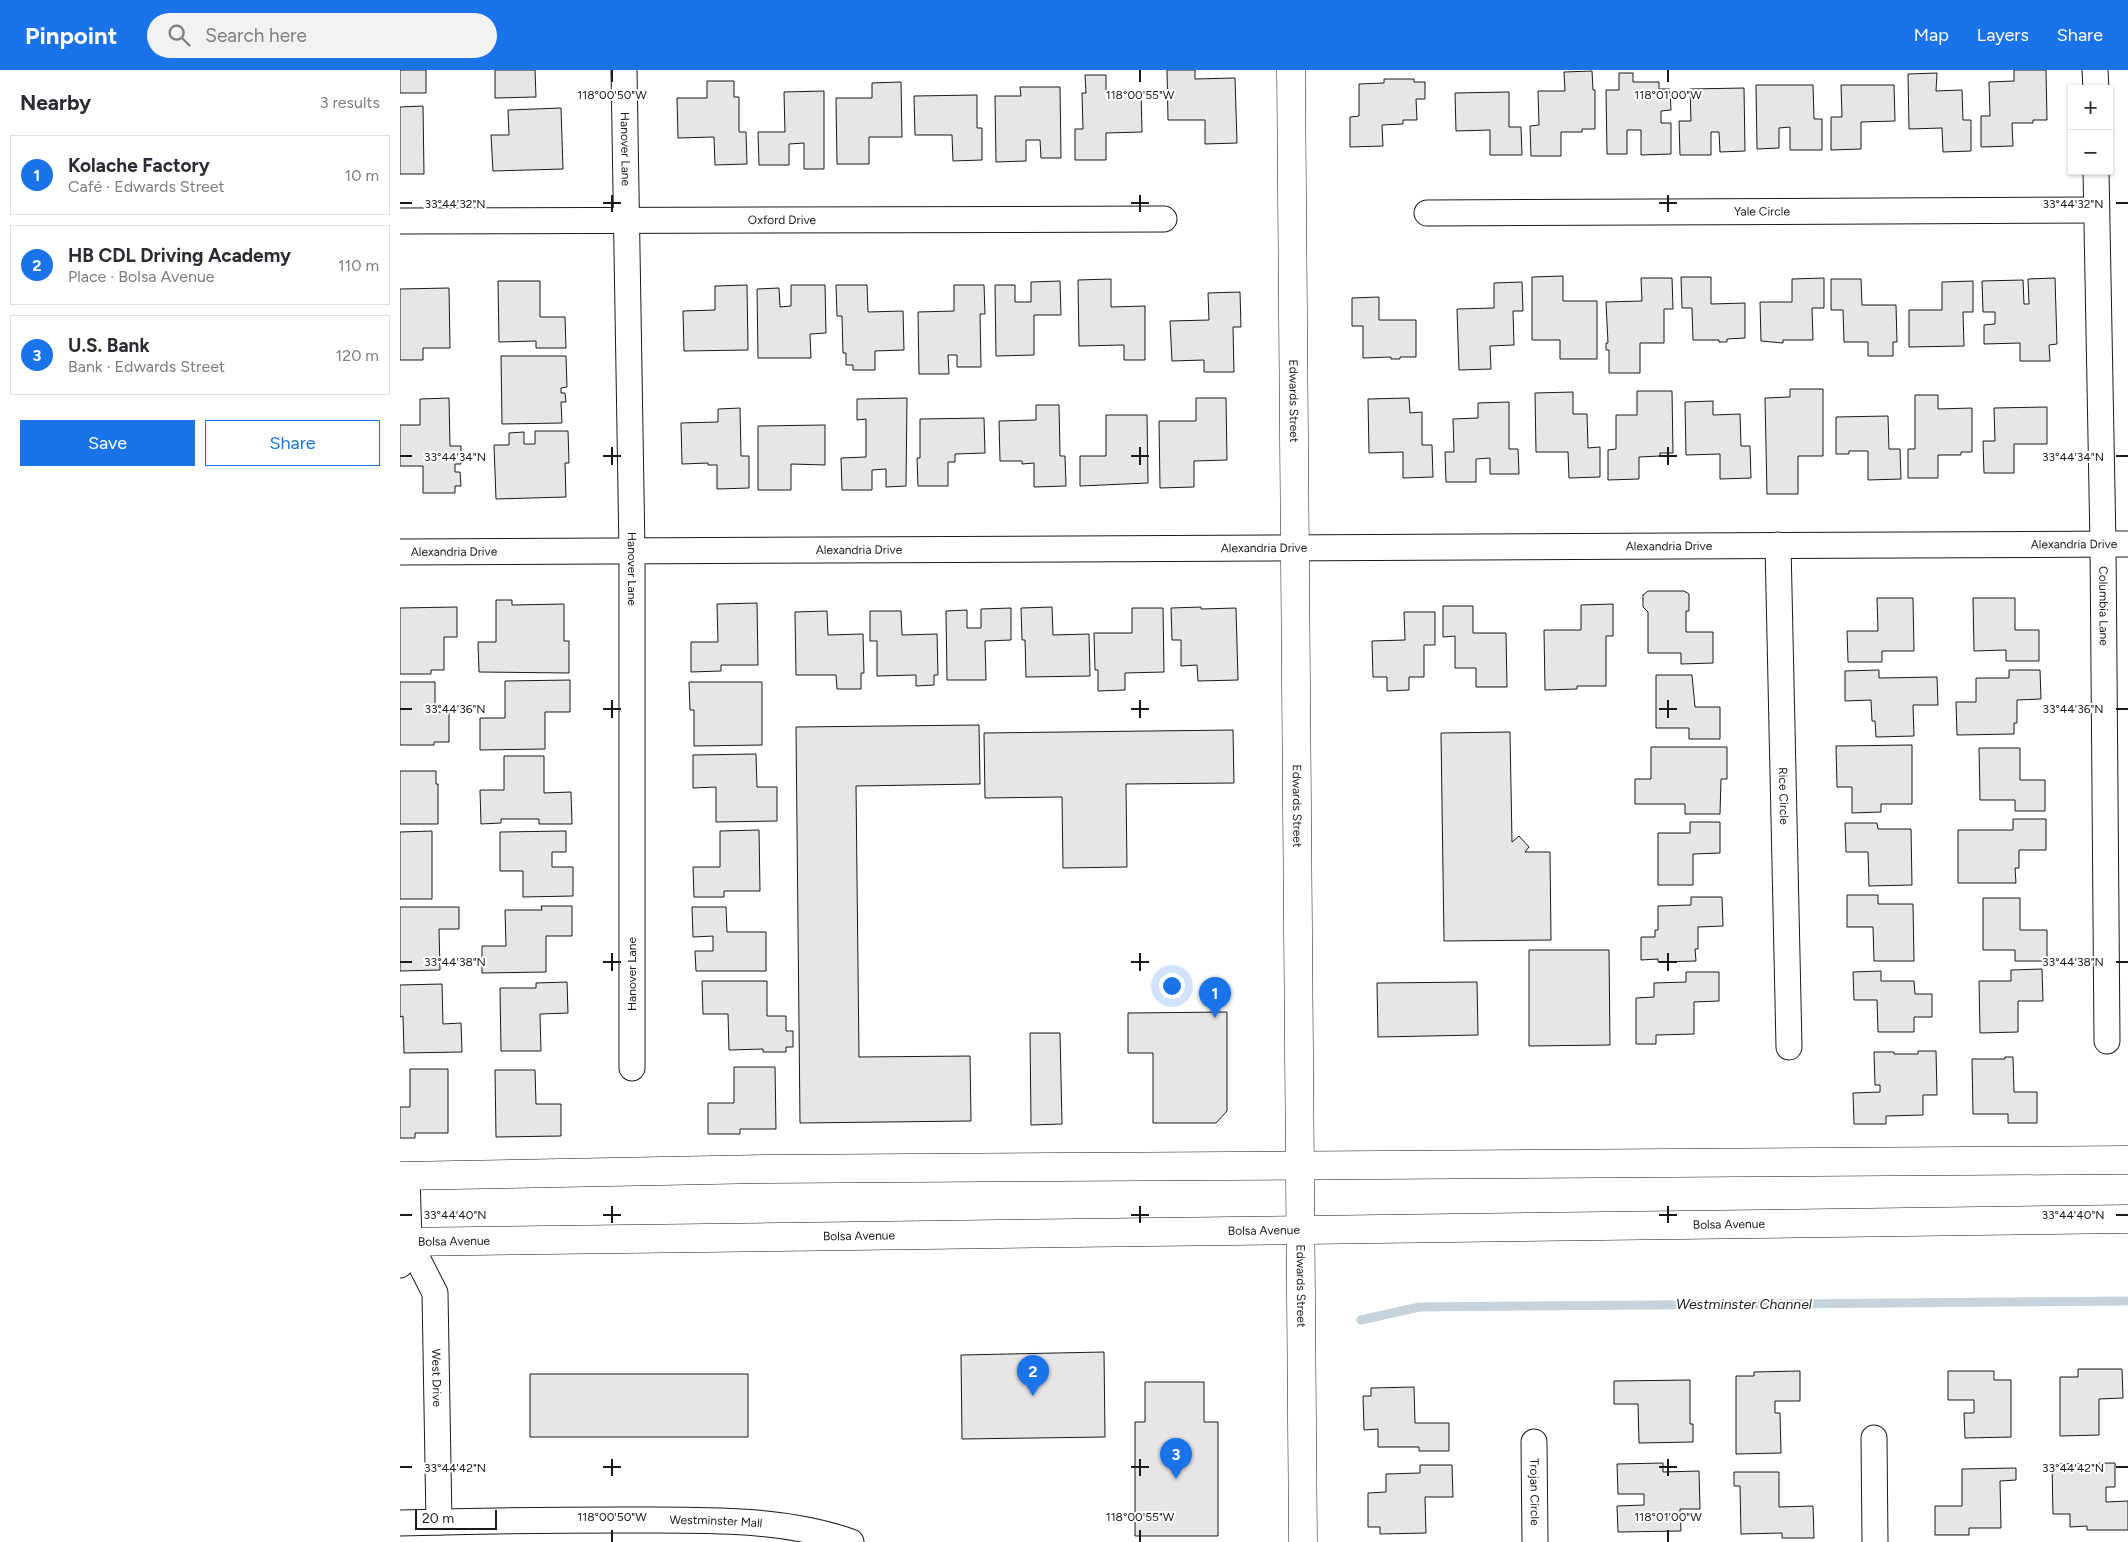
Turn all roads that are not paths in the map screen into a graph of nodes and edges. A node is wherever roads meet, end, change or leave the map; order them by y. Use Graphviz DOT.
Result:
graph roads {
  1 [pos="624,70"];
  2 [pos="1291,70"];
  3 [pos="2096,70"];
  4 [pos="2096,85"];
  5 [pos="2096,175"];
  6 [pos="2096,210"];
  7 [pos="1427,213"];
  8 [pos="1164,219"];
  9 [pos="627,220"];
  10 [pos="400,221"];
  11 [pos="2102,544"];
  12 [pos="2128,544"];
  13 [pos="1778,546"];
  14 [pos="1295,548"];
  15 [pos="632,551"];
  16 [pos="400,552"];
  17 [pos="2108,1041"];
  18 [pos="1788,1047"];
  19 [pos="632,1068"];
  20 [pos="2128,1160"];
  21 [pos="1300,1167"];
  22 [pos="404,1176"];
  23 [pos="2128,1219"];
  24 [pos="1300,1230"];
  25 [pos="403,1249"];
  26 [pos="1874,1438"];
  27 [pos="1534,1442"];
  28 [pos="439,1522"];
  29 [pos="400,1523"];
  30 [pos="851,1542"];
  31 [pos="1303,1542"];
  32 [pos="1535,1542"];
  33 [pos="1876,1542"];
  1 -- 9 [label="street, Hanover Lane"];
  2 -- 14 [label="main road, Edwards Street"];
  3 -- 4 [label="street"];
  5 -- 6 [label="street, Columbia Lane"];
  6 -- 7 [label="street, Yale Circle"];
  6 -- 11 [label="street, Columbia Lane"];
  8 -- 9 [label="street, Oxford Drive"];
  9 -- 10 [label="street, Oxford Drive"];
  9 -- 15 [label="street, Hanover Lane"];
  11 -- 12 [label="street, Alexandria Drive"];
  11 -- 13 [label="street, Alexandria Drive"];
  11 -- 17 [label="street, Columbia Lane"];
  13 -- 14 [label="street, Alexandria Drive"];
  13 -- 18 [label="street, Rice Circle"];
  14 -- 15 [label="street, Alexandria Drive"];
  14 -- 21 [label="main road, Edwards Street"];
  15 -- 16 [label="street, Alexandria Drive"];
  15 -- 19 [label="street, Hanover Lane"];
  20 -- 21 [label="main road"];
  21 -- 22 [label="main road"];
  21 -- 24 [label="main road, Edwards Street"];
  22 -- 25 [label="street, West Drive"];
  23 -- 24 [label="main road, Bolsa Avenue"];
  24 -- 25 [label="main road, Bolsa Avenue"];
  24 -- 31 [label="main road, Edwards Street"];
  25 -- 28 [label="street, West Drive"];
  26 -- 33 [label="street"];
  27 -- 32 [label="street, Trojan Circle"];
  28 -- 29 [label="street, Westminster Mall"];
  28 -- 30 [label="street, Westminster Mall"];
}
